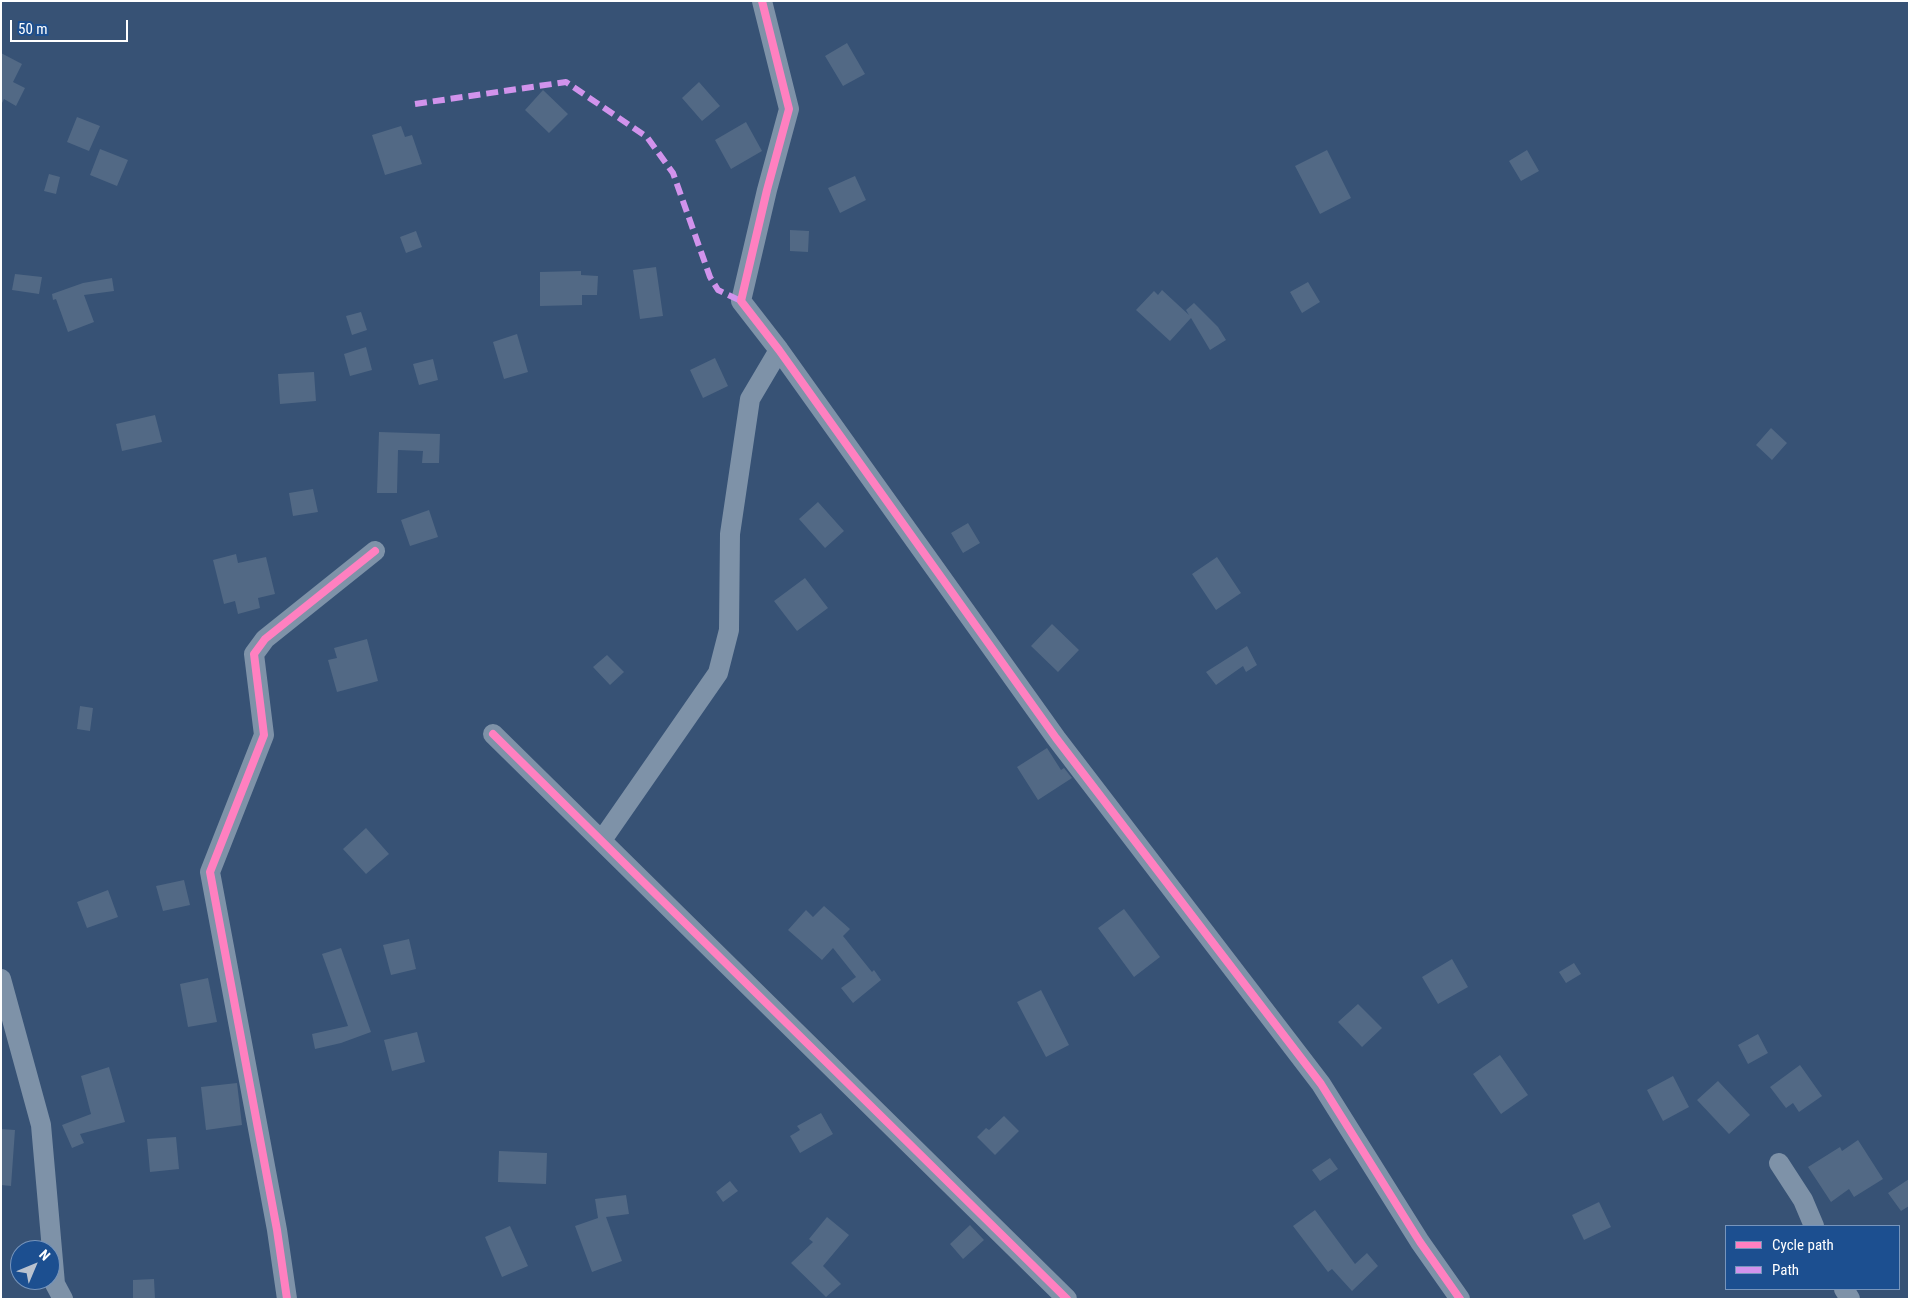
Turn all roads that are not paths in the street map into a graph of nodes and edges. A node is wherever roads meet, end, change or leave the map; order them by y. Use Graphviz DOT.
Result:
graph roads {
  1 [pos="762,1"];
  2 [pos="779,350"];
  3 [pos="375,551"];
  4 [pos="493,734"];
  5 [pos="602,840"];
  6 [pos="1,980"];
  7 [pos="1779,1163"];
  8 [pos="1814,1225"];
  9 [pos="63,1299"];
  10 [pos="287,1299"];
  11 [pos="1067,1299"];
  12 [pos="1460,1299"];
  1 -- 2 [label="street"];
  2 -- 5 [label="street"];
  2 -- 12 [label="street"];
  3 -- 10 [label="street"];
  4 -- 5 [label="street"];
  5 -- 11 [label="street"];
  6 -- 9 [label="street"];
  7 -- 8 [label="street"];
}
